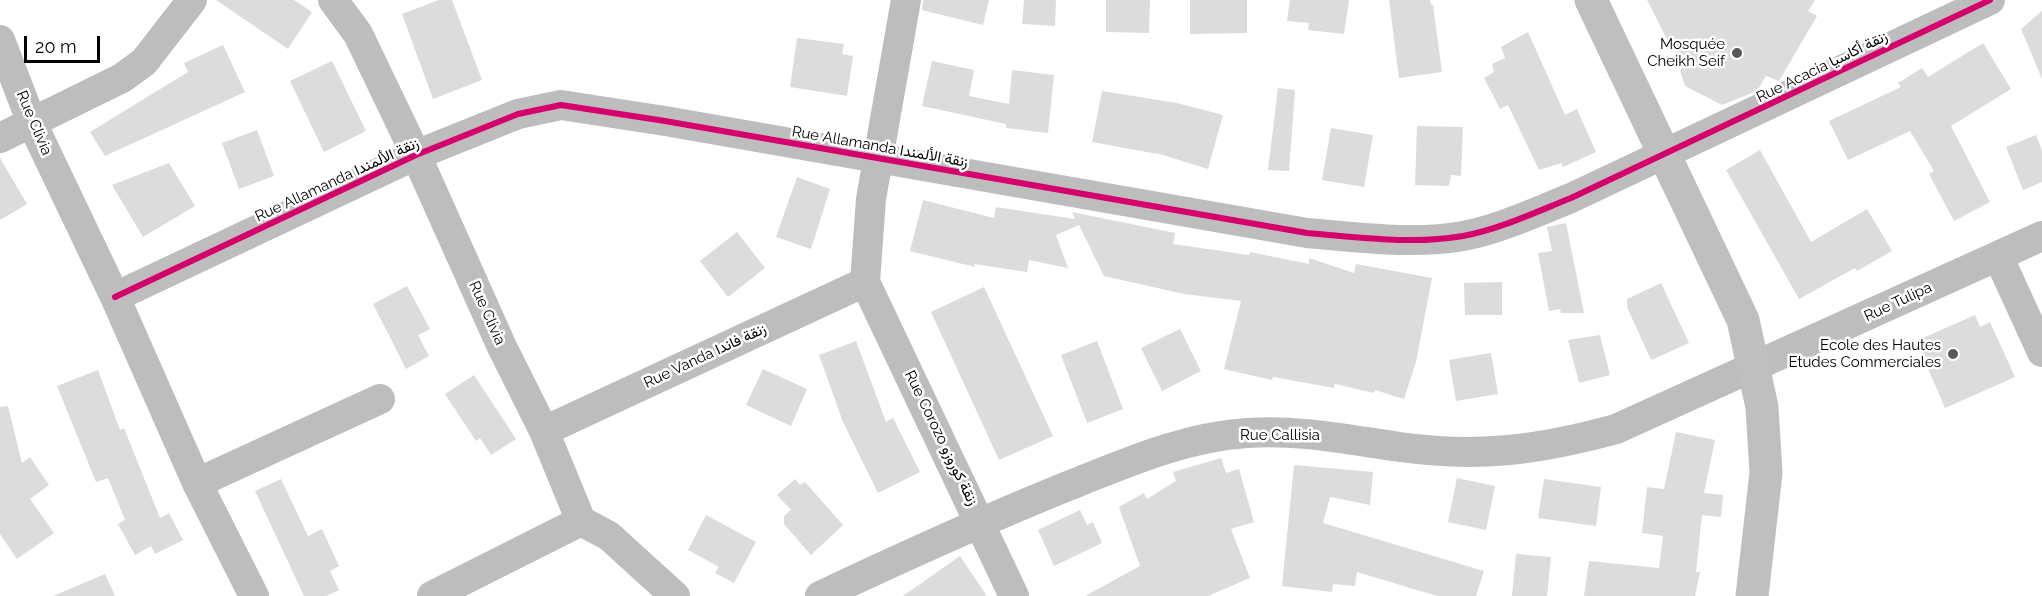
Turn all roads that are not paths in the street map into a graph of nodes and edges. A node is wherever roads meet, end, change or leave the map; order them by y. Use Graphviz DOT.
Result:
graph roads {
  1 [pos="192,0"];
  2 [pos="333,0"];
  3 [pos="906,0"];
  4 [pos="1591,0"];
  5 [pos="1990,0"];
  6 [pos="0,40"];
  7 [pos="32,123"];
  8 [pos="0,138"];
  9 [pos="416,155"];
  10 [pos="1664,156"];
  11 [pos="879,159"];
  12 [pos="2042,236"];
  13 [pos="1998,256"];
  14 [pos="866,282"];
  15 [pos="115,297"];
  16 [pos="2042,352"];
  17 [pos="1755,367"];
  18 [pos="380,399"];
  19 [pos="544,431"];
  20 [pos="197,483"];
  21 [pos="981,520"];
  22 [pos="581,521"];
  23 [pos="254,596"];
  24 [pos="432,596"];
  25 [pos="675,596"];
  26 [pos="820,596"];
  27 [pos="1014,596"];
  28 [pos="1752,596"];
  1 -- 7 [label="street"];
  2 -- 9 [label="street, Rue Clivia"];
  3 -- 11 [label="street"];
  4 -- 10 [label="street"];
  5 -- 10 [label="street, Rue Acacia زنقة أكاسيا"];
  6 -- 7 [label="street, Rue Clivia"];
  7 -- 8 [label="street"];
  7 -- 15 [label="street, Rue Clivia"];
  9 -- 11 [label="street, Rue Allamanda زنقة الألمندا"];
  9 -- 15 [label="street, Rue Allamanda زنقة الألمندا"];
  9 -- 19 [label="street, Rue Clivia"];
  10 -- 11 [label="street, Rue Allamanda زنقة الألمندا"];
  10 -- 17 [label="street"];
  11 -- 14 [label="street"];
  12 -- 13 [label="street, Rue Tulipa"];
  13 -- 16 [label="street"];
  13 -- 17 [label="street, Rue Tulipa"];
  14 -- 19 [label="street, Rue Vanda زنقة فاندا"];
  14 -- 21 [label="street, Rue Corozo زنقة كوروزو"];
  15 -- 20 [label="street, Rue Clivia"];
  17 -- 21 [label="street, Rue Callisia"];
  17 -- 28 [label="street"];
  18 -- 20 [label="street"];
  19 -- 22 [label="street, Rue Clivia"];
  20 -- 23 [label="street, Rue Clivia"];
  21 -- 26 [label="street, Rue Callisia"];
  21 -- 27 [label="street, Rue Corozo زنقة كوروزو"];
  22 -- 24 [label="street"];
  22 -- 25 [label="street"];
}
